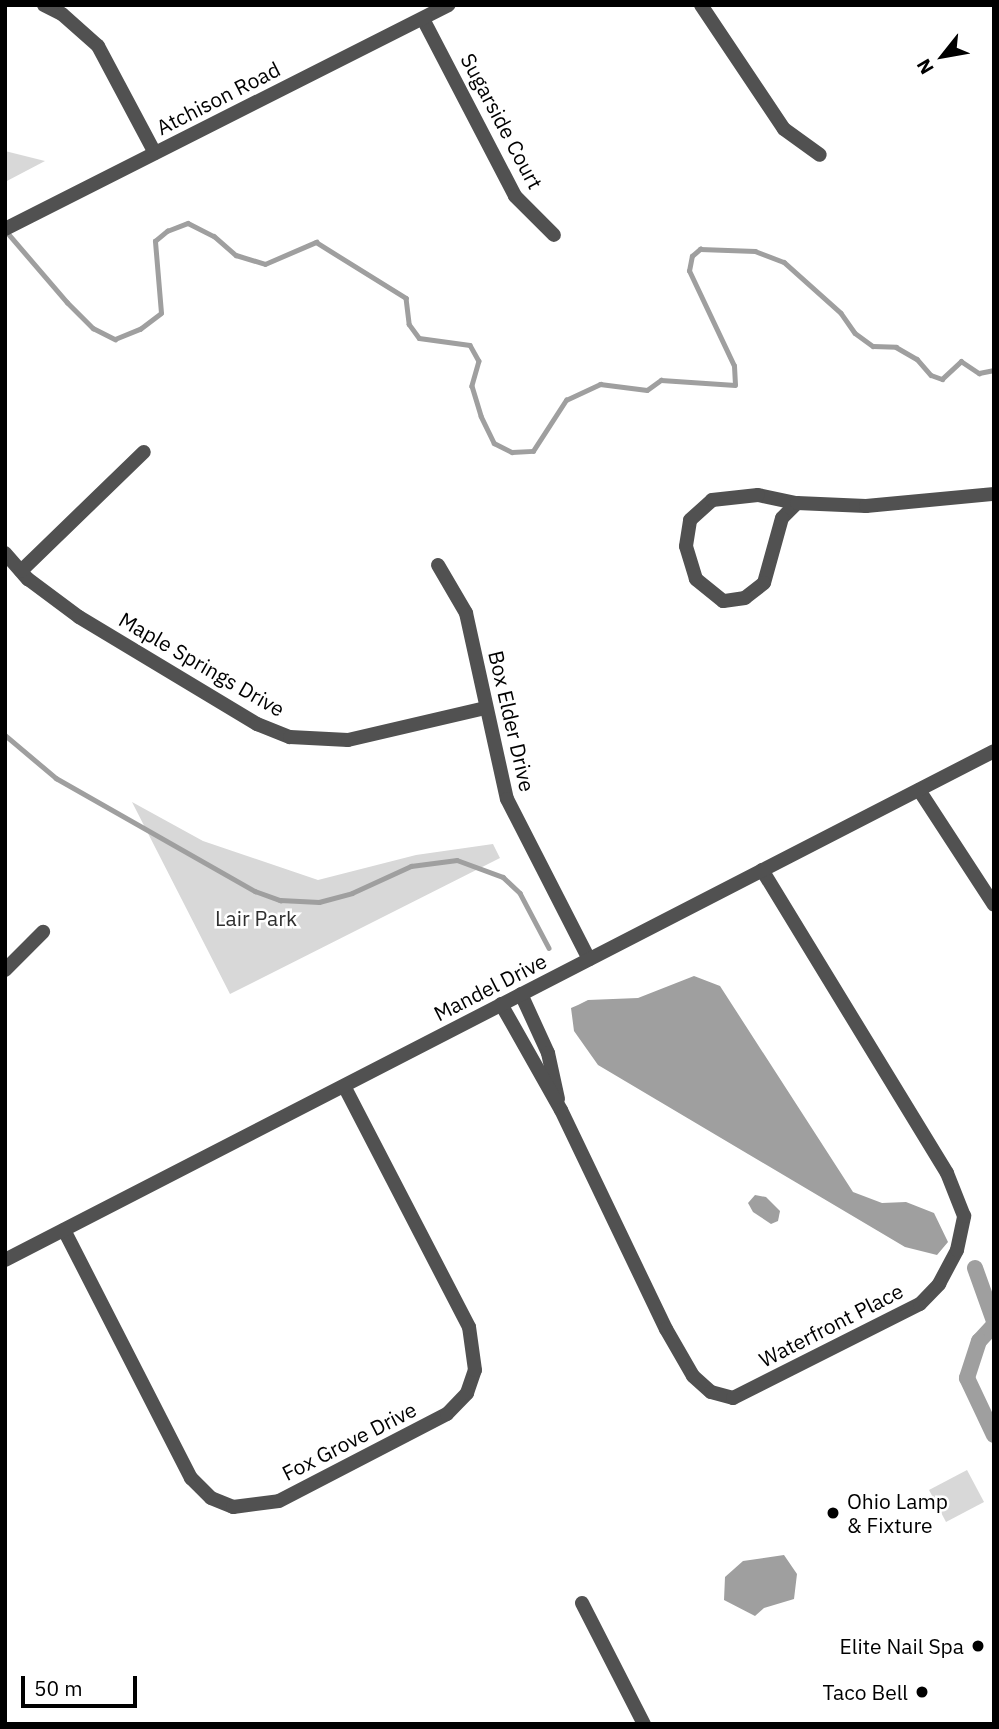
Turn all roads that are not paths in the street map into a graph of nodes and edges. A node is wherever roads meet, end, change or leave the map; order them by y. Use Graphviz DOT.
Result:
graph roads {
  1 [pos="44,5"];
  2 [pos="449,5"];
  3 [pos="701,5"];
  4 [pos="423,19"];
  5 [pos="155,153"];
  6 [pos="820,155"];
  7 [pos="5,229"];
  8 [pos="554,235"];
  9 [pos="144,452"];
  10 [pos="994,494"];
  11 [pos="797,503"];
  12 [pos="5,553"];
  13 [pos="438,565"];
  14 [pos="20,571"];
  15 [pos="485,708"];
  16 [pos="994,751"];
  17 [pos="919,790"];
  18 [pos="762,870"];
  19 [pos="994,905"];
  20 [pos="43,932"];
  21 [pos="589,959"];
  22 [pos="5,970"];
  23 [pos="520,994"];
  24 [pos="501,1004"];
  25 [pos="344,1086"];
  26 [pos="561,1110"];
  27 [pos="64,1230"];
  28 [pos="5,1260"];
  29 [pos="582,1603"];
  30 [pos="644,1724"];
  1 -- 5 [label="street"];
  2 -- 4 [label="street, Atchison Road"];
  3 -- 6 [label="street"];
  4 -- 5 [label="street, Atchison Road"];
  4 -- 8 [label="street, Sugarside Court"];
  5 -- 7 [label="street, Atchison Road"];
  9 -- 14 [label="street"];
  10 -- 11 [label="street"];
  11 -- 11 [label="street"];
  12 -- 14 [label="street, Maple Springs Drive"];
  13 -- 15 [label="street, Box Elder Drive"];
  14 -- 15 [label="street, Maple Springs Drive"];
  15 -- 21 [label="street, Box Elder Drive"];
  16 -- 17 [label="street, Mandel Drive"];
  17 -- 18 [label="street, Mandel Drive"];
  17 -- 19 [label="street"];
  18 -- 21 [label="street, Mandel Drive"];
  18 -- 26 [label="street, Waterfront Place"];
  20 -- 22 [label="street"];
  21 -- 23 [label="street, Mandel Drive"];
  23 -- 24 [label="street, Mandel Drive"];
  23 -- 26 [label="street, Waterfront Place"];
  24 -- 25 [label="street, Mandel Drive"];
  24 -- 26 [label="street, Waterfront Place"];
  25 -- 27 [label="street, Mandel Drive"];
  25 -- 27 [label="street, Fox Grove Drive"];
  27 -- 28 [label="street, Mandel Drive"];
  29 -- 30 [label="street"];
}
